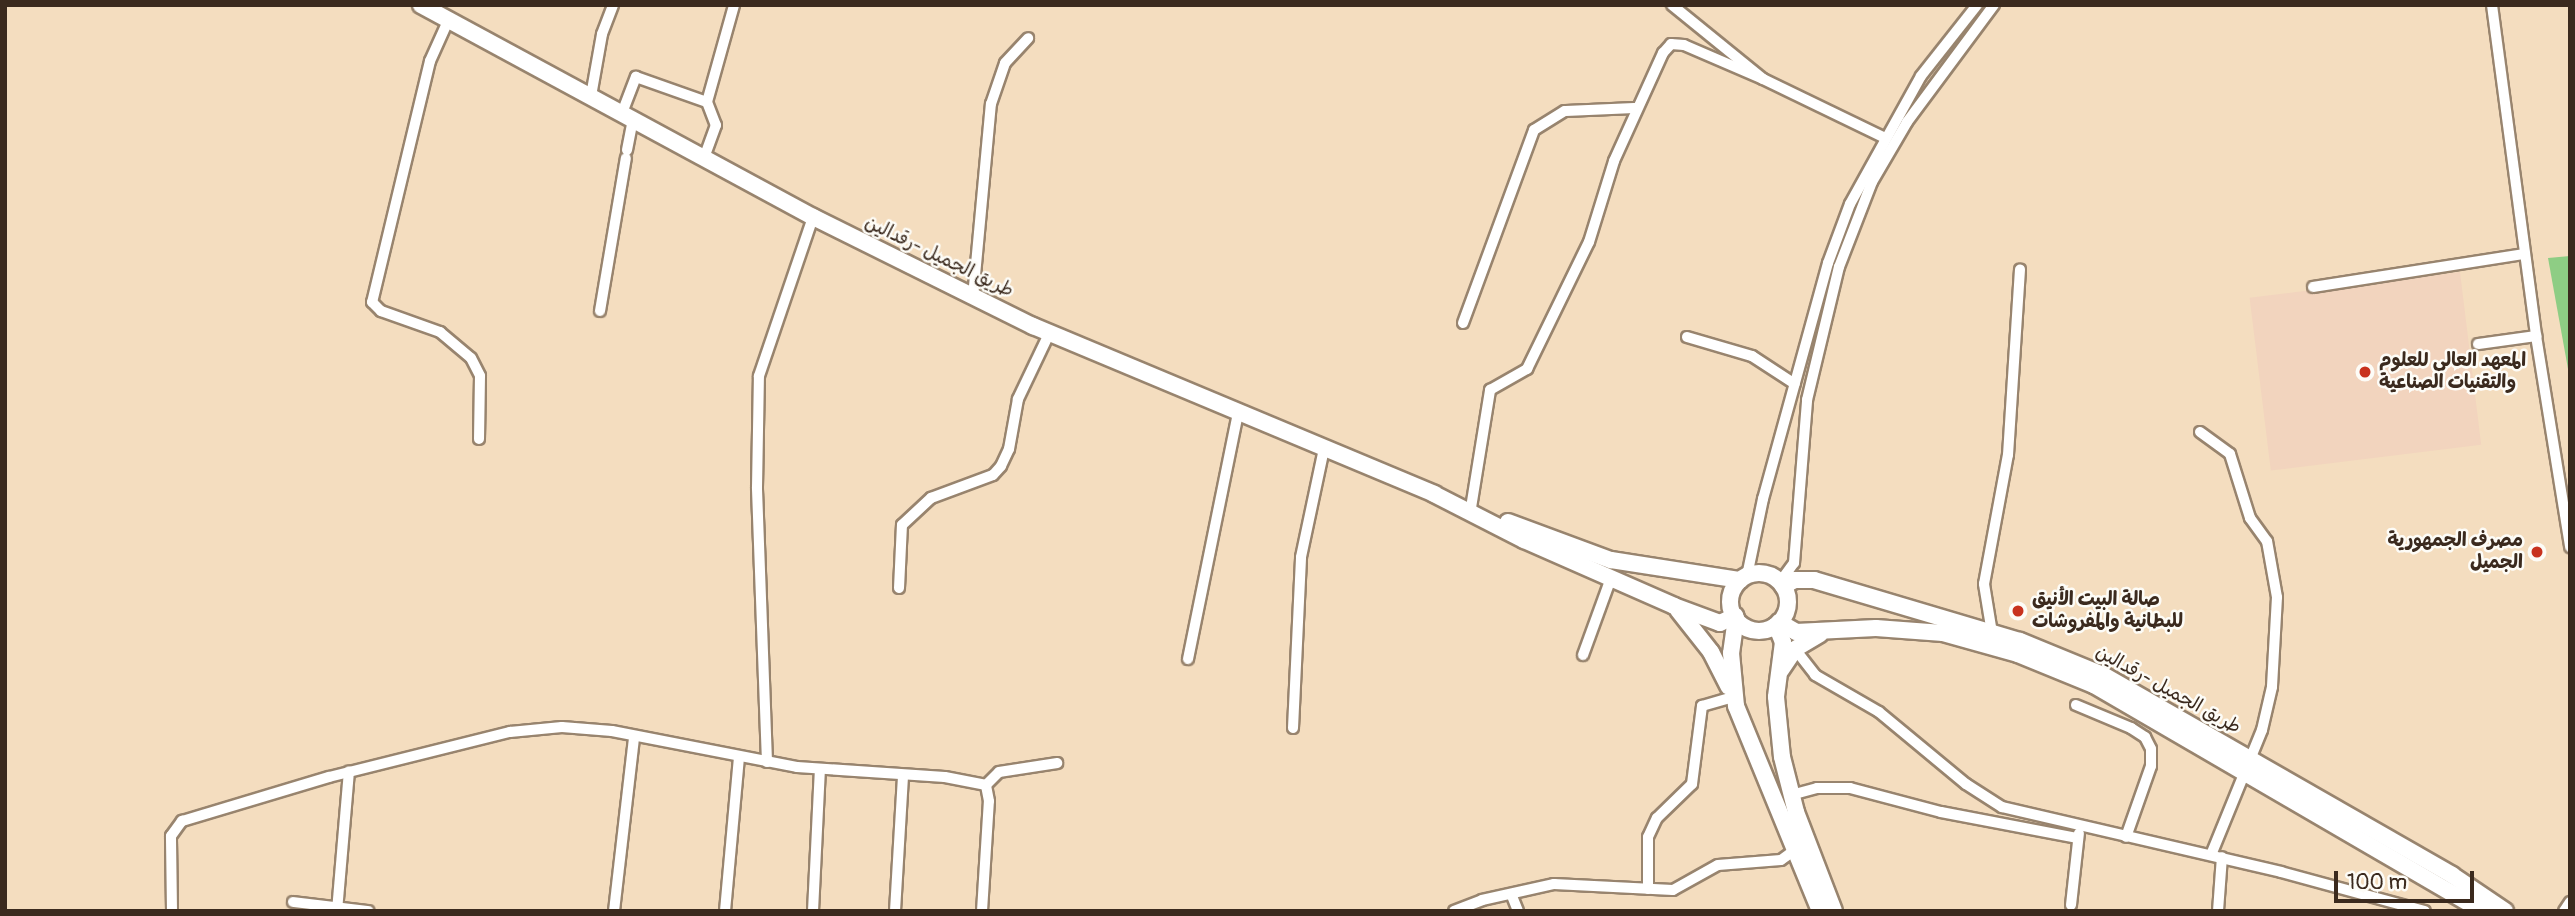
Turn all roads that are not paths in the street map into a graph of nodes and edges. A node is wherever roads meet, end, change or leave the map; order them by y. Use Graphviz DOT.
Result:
graph roads {
  1 [pos="421,5"];
  2 [pos="613,5"];
  3 [pos="734,5"];
  4 [pos="1672,5"];
  5 [pos="1977,5"];
  6 [pos="1994,5"];
  7 [pos="2492,5"];
  8 [pos="448,21"];
  9 [pos="1028,38"];
  10 [pos="1763,79"];
  11 [pos="591,96"];
  12 [pos="707,102"];
  13 [pos="1635,108"];
  14 [pos="627,116"];
  15 [pos="1883,137"];
  16 [pos="704,158"];
  17 [pos="813,218"];
  18 [pos="2524,254"];
  19 [pos="1833,265"];
  20 [pos="2020,269"];
  21 [pos="2312,287"];
  22 [pos="973,297"];
  23 [pos="600,311"];
  24 [pos="1463,323"];
  25 [pos="1050,332"];
  26 [pos="2536,336"];
  27 [pos="1687,337"];
  28 [pos="2478,344"];
  29 [pos="1795,384"];
  30 [pos="1237,414"];
  31 [pos="2200,432"];
  32 [pos="478,439"];
  33 [pos="1324,449"];
  34 [pos="1467,509"];
  35 [pos="2570,547"];
  36 [pos="1611,578"];
  37 [pos="1744,578"];
  38 [pos="1782,584"];
  39 [pos="899,588"];
  40 [pos="1674,606"];
  41 [pos="1735,617"];
  42 [pos="1778,624"];
  43 [pos="1835,631"];
  44 [pos="1992,633"];
  45 [pos="1795,649"];
  46 [pos="1583,654"];
  47 [pos="1188,659"];
  48 [pos="1777,678"];
  49 [pos="1734,701"];
  50 [pos="2076,705"];
  51 [pos="1293,728"];
  52 [pos="634,737"];
  53 [pos="739,758"];
  54 [pos="767,762"];
  55 [pos="1057,763"];
  56 [pos="2246,764"];
  57 [pos="820,769"];
  58 [pos="349,772"];
  59 [pos="903,776"];
  60 [pos="986,785"];
  61 [pos="1791,794"];
  62 [pos="2080,827"];
  63 [pos="1796,830"];
  64 [pos="2077,838"];
  65 [pos="2126,838"];
  66 [pos="1796,849"];
  67 [pos="2216,856"];
  68 [pos="1648,888"];
  69 [pos="1512,896"];
  70 [pos="1482,900"];
  71 [pos="293,902"];
  72 [pos="2570,902"];
  73 [pos="2071,905"];
  74 [pos="338,909"];
  75 [pos="172,911"];
  76 [pos="368,911"];
  77 [pos="614,911"];
  78 [pos="725,911"];
  79 [pos="813,911"];
  80 [pos="895,911"];
  81 [pos="982,911"];
  82 [pos="1454,911"];
  83 [pos="1480,911"];
  84 [pos="1518,911"];
  85 [pos="1820,911"];
  86 [pos="1833,911"];
  87 [pos="2218,911"];
  88 [pos="2425,911"];
  89 [pos="2483,911"];
  90 [pos="2504,911"];
  91 [pos="2564,911"];
  1 -- 8 [label="main road, طريق الجميل -رقدالين"];
  2 -- 11 [label="street"];
  3 -- 12 [label="street"];
  4 -- 10 [label="street"];
  5 -- 15 [label="street"];
  6 -- 19 [label="street"];
  7 -- 18 [label="street"];
  8 -- 11 [label="main road, طريق الجميل -رقدالين"];
  8 -- 32 [label="street"];
  9 -- 22 [label="street"];
  10 -- 13 [label="street"];
  10 -- 15 [label="street"];
  11 -- 14 [label="main road, طريق الجميل -رقدالين"];
  12 -- 14 [label="street"];
  12 -- 16 [label="street"];
  13 -- 24 [label="street"];
  13 -- 34 [label="street"];
  14 -- 16 [label="main road, طريق الجميل -رقدالين"];
  14 -- 23 [label="street"];
  15 -- 19 [label="street"];
  16 -- 17 [label="main road, طريق الجميل -رقدالين"];
  17 -- 22 [label="main road, طريق الجميل -رقدالين"];
  17 -- 54 [label="street"];
  18 -- 21 [label="street"];
  18 -- 26 [label="street"];
  19 -- 29 [label="street"];
  19 -- 38 [label="street"];
  20 -- 44 [label="street"];
  22 -- 25 [label="main road, طريق الجميل -رقدالين"];
  25 -- 30 [label="main road, طريق الجميل -رقدالين"];
  25 -- 39 [label="street"];
  26 -- 28 [label="street"];
  26 -- 35 [label="street"];
  27 -- 29 [label="street"];
  29 -- 37 [label="street"];
  30 -- 33 [label="main road, طريق الجميل -رقدالين"];
  30 -- 47 [label="street"];
  31 -- 56 [label="street"];
  33 -- 34 [label="main road, طريق الجميل -رقدالين"];
  33 -- 51 [label="street"];
  34 -- 36 [label="main road"];
  34 -- 37 [label="main road"];
  36 -- 40 [label="main road"];
  36 -- 46 [label="street"];
  37 -- 38 [label="main road"];
  37 -- 41 [label="main road"];
  38 -- 42 [label="main road"];
  38 -- 44 [label="main road, طريق الجميل -رقدالين"];
  40 -- 41 [label="main road"];
  40 -- 49 [label="main road"];
  41 -- 42 [label="main road"];
  41 -- 49 [label="main road"];
  42 -- 43 [label="main road, طريق الجميل -رقدالين"];
  42 -- 48 [label="main road"];
  43 -- 45 [label="main road"];
  43 -- 56 [label="main road, طريق الجميل -رقدالين"];
  44 -- 56 [label="main road, طريق الجميل -رقدالين"];
  45 -- 48 [label="main road"];
  45 -- 62 [label="street"];
  48 -- 61 [label="main road"];
  49 -- 63 [label="main road"];
  49 -- 68 [label="street"];
  50 -- 65 [label="street"];
  52 -- 53 [label="street"];
  52 -- 58 [label="street"];
  52 -- 77 [label="street"];
  53 -- 54 [label="street"];
  53 -- 78 [label="street"];
  54 -- 57 [label="street"];
  55 -- 60 [label="street"];
  56 -- 67 [label="street"];
  56 -- 89 [label="main road, طريق الجميل -رقدالين"];
  56 -- 90 [label="main road, طريق الجميل -رقدالين"];
  57 -- 59 [label="street"];
  57 -- 79 [label="street"];
  58 -- 74 [label="street"];
  58 -- 75 [label="street"];
  59 -- 60 [label="street"];
  59 -- 80 [label="street"];
  60 -- 81 [label="street"];
  61 -- 63 [label="main road"];
  61 -- 64 [label="street"];
  62 -- 64 [label="street"];
  62 -- 65 [label="street"];
  63 -- 66 [label="main road"];
  63 -- 86 [label="main road"];
  64 -- 73 [label="street"];
  65 -- 67 [label="street"];
  66 -- 68 [label="street"];
  66 -- 85 [label="main road"];
  67 -- 87 [label="street"];
  67 -- 88 [label="street"];
  68 -- 69 [label="street"];
  69 -- 70 [label="street"];
  69 -- 84 [label="street"];
  70 -- 82 [label="street"];
  70 -- 83 [label="street"];
  71 -- 74 [label="street"];
  72 -- 91 [label="street"];
  74 -- 76 [label="street"];
}
